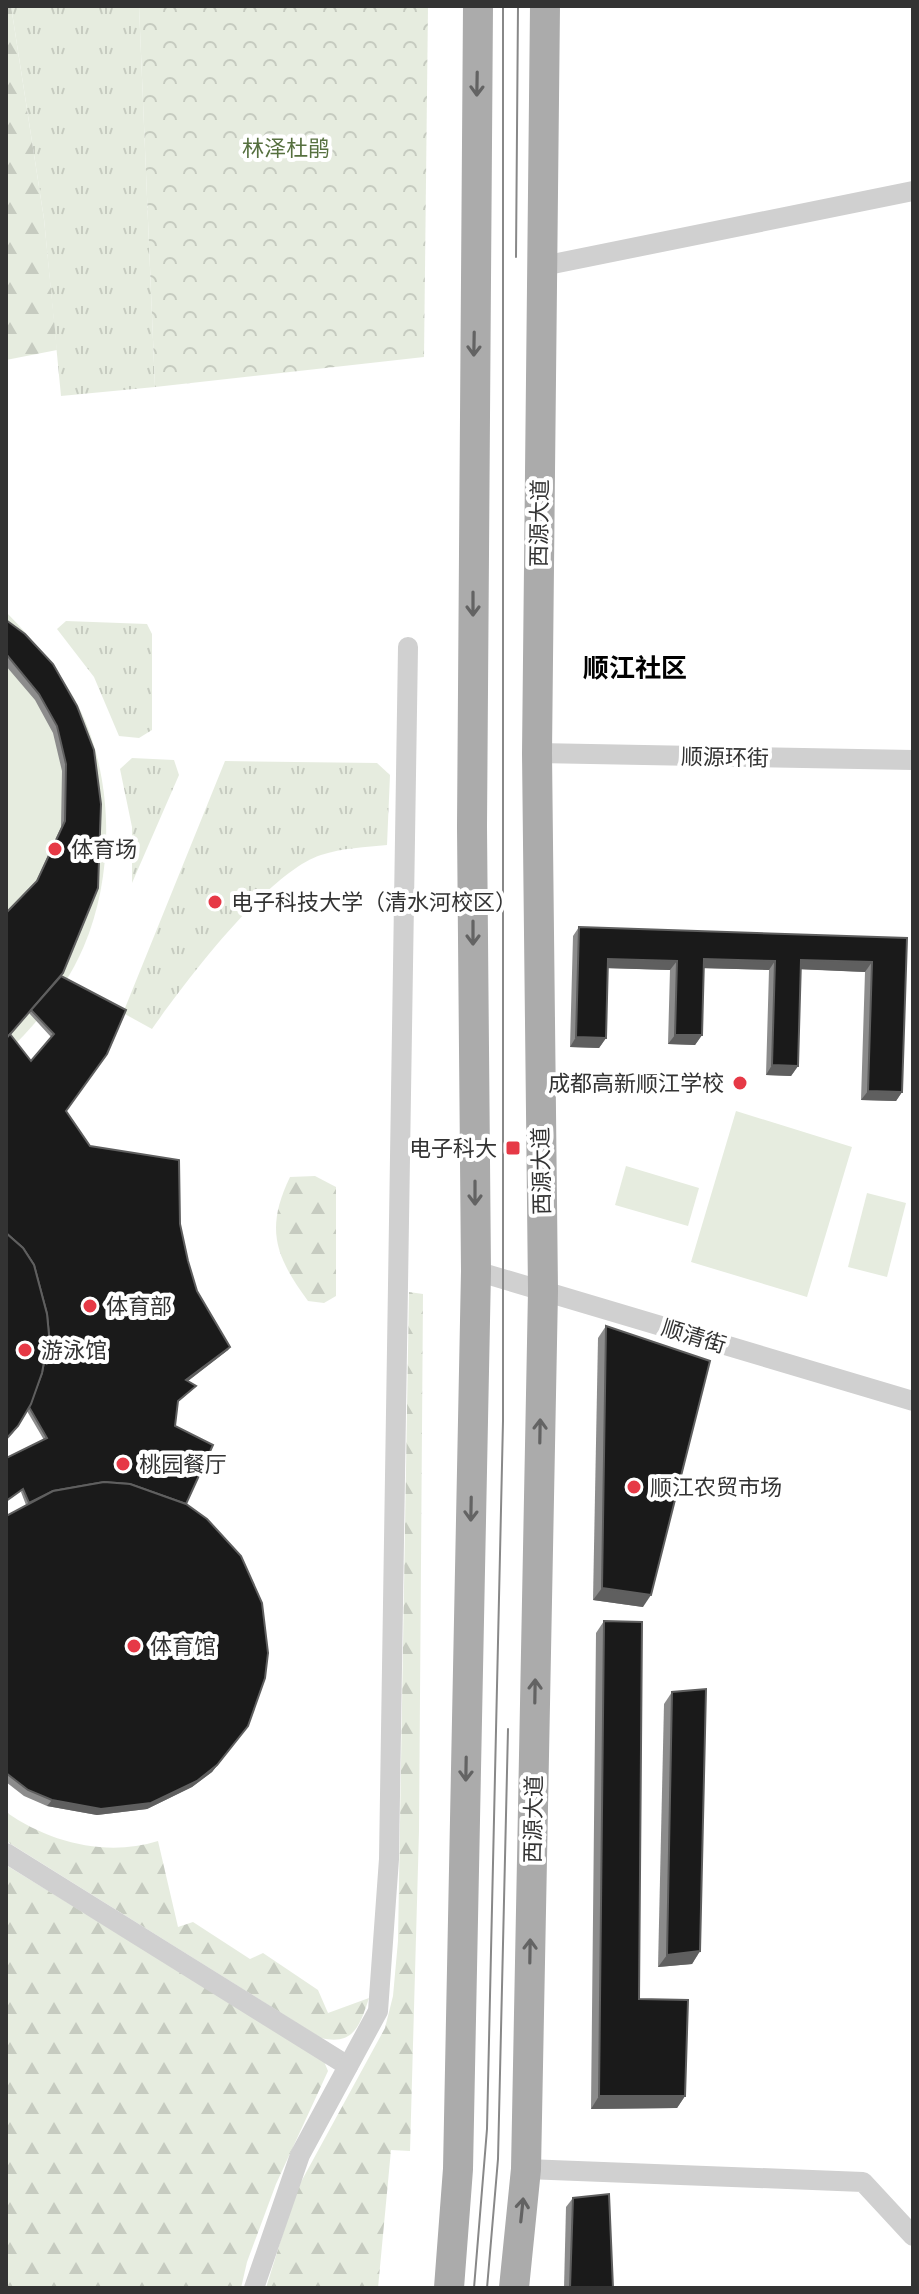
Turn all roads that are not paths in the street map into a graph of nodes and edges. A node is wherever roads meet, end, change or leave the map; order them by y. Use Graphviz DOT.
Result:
graph roads {
  1 [pos="478,6"];
  2 [pos="545,6"];
  3 [pos="913,191"];
  4 [pos="543,266"];
  5 [pos="408,647"];
  6 [pos="537,753"];
  7 [pos="913,760"];
  8 [pos="476,1271"];
  9 [pos="543,1291"];
  10 [pos="913,1401"];
  11 [pos="6,1853"];
  12 [pos="348,2066"];
  13 [pos="526,2169"];
  14 [pos="913,2236"];
  15 [pos="254,2288"];
  16 [pos="449,2288"];
  17 [pos="514,2288"];
  1 -- 8 [label="main road, one-way"];
  2 -- 4 [label="main road, 西源大道"];
  3 -- 4 [label="street"];
  4 -- 6 [label="main road, 西源大道"];
  5 -- 12 [label="street"];
  6 -- 7 [label="street, 顺源环街"];
  6 -- 9 [label="main road, 西源大道"];
  8 -- 9 [label="street, 顺清街"];
  8 -- 16 [label="main road, one-way"];
  9 -- 10 [label="street, 顺清街"];
  13 -- 9 [label="main road, 西源大道, one-way"];
  11 -- 12 [label="street"];
  12 -- 15 [label="street"];
  13 -- 14 [label="street"];
  17 -- 13 [label="main road, 西源大道, one-way"];
}
